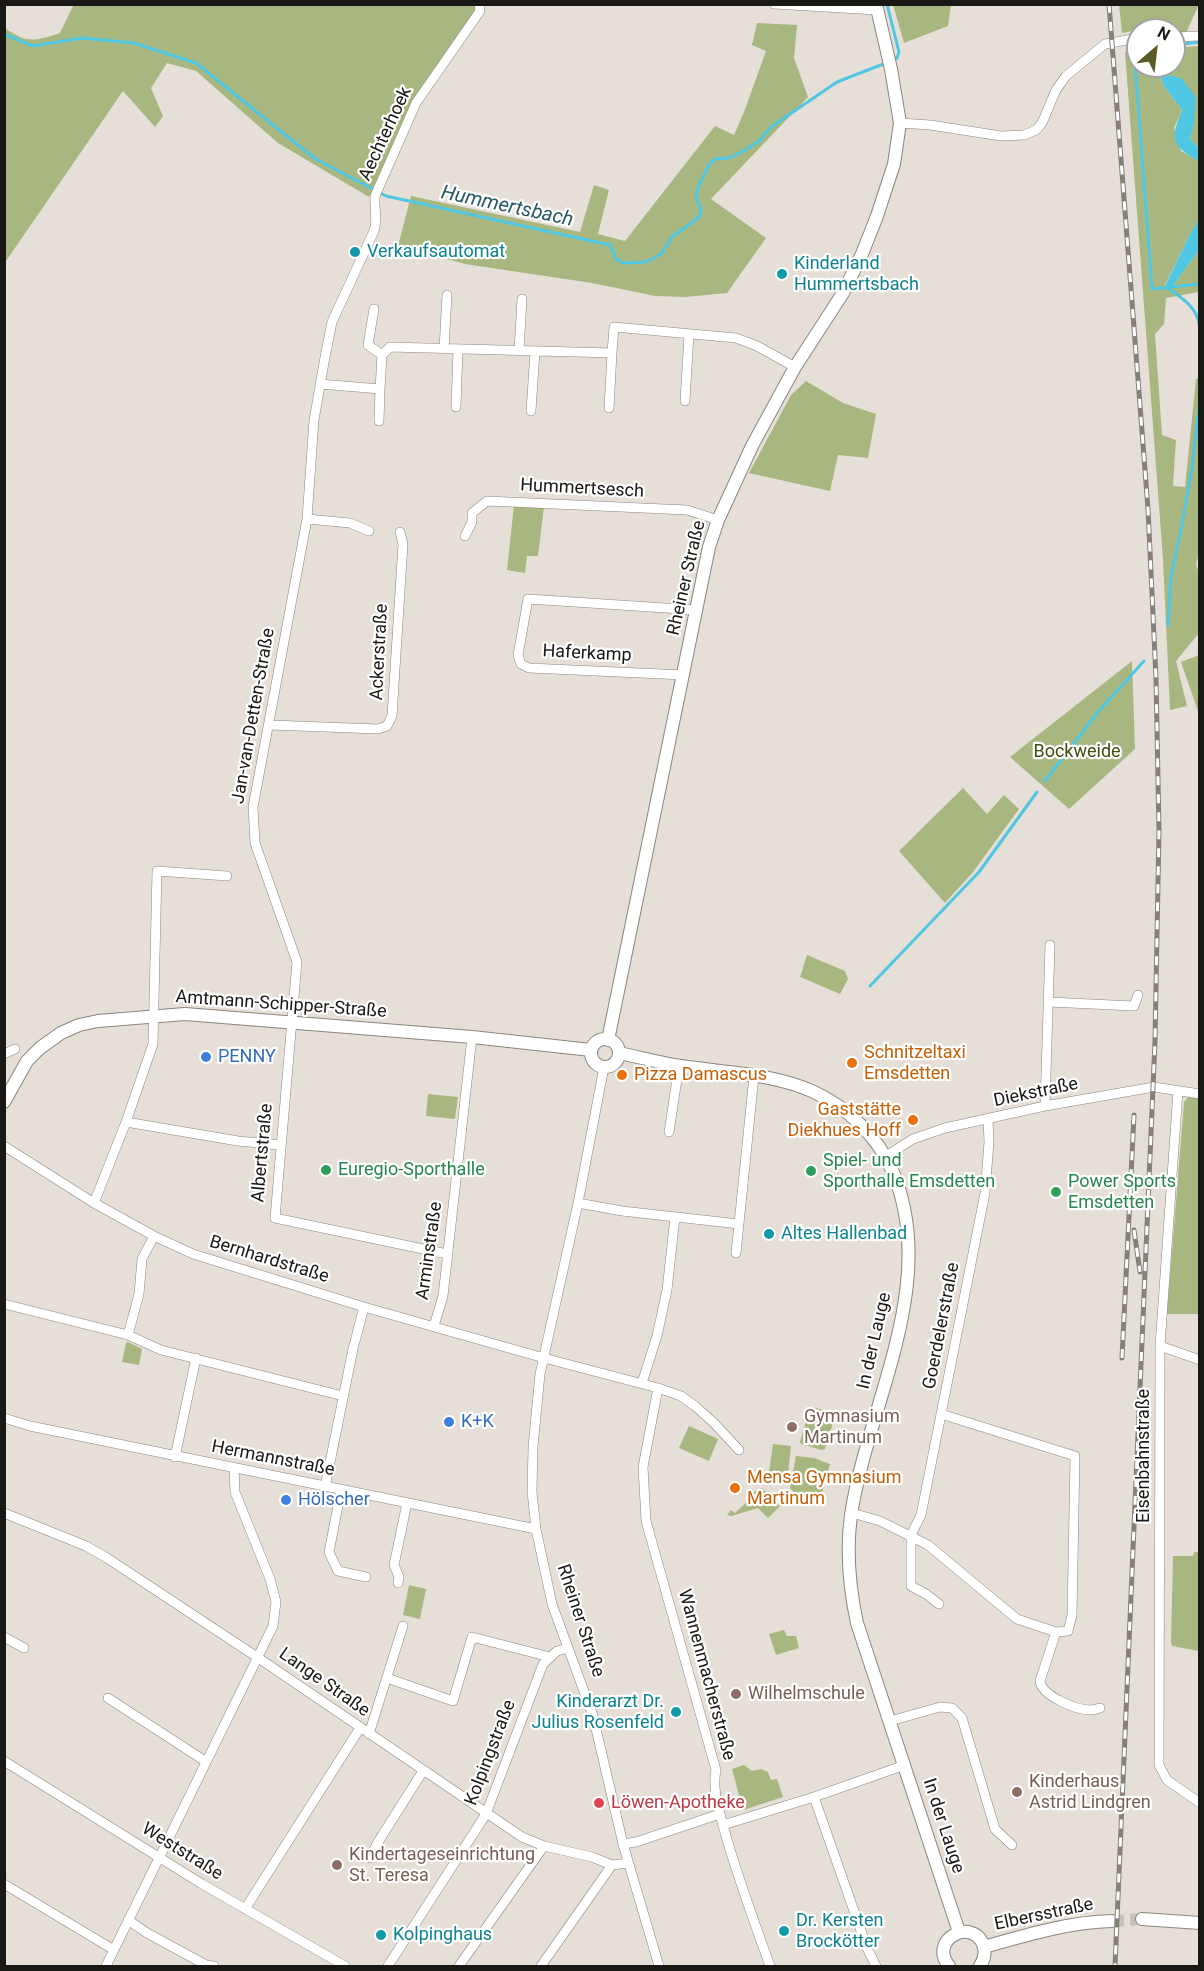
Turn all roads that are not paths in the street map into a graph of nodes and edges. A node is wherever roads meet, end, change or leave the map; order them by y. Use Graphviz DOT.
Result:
graph roads {
  1 [pos="774,4"];
  2 [pos="482,7"];
  3 [pos="876,7"];
  4 [pos="1126,39"];
  5 [pos="900,123"];
  6 [pos="377,223"];
  7 [pos="447,295"];
  8 [pos="522,299"];
  9 [pos="374,309"];
  10 [pos="689,334"];
  11 [pos="444,349"];
  12 [pos="458,349"];
  13 [pos="519,351"];
  14 [pos="535,351"];
  15 [pos="612,353"];
  16 [pos="382,355"];
  17 [pos="795,367"];
  18 [pos="320,384"];
  19 [pos="380,389"];
  20 [pos="685,401"];
  21 [pos="456,407"];
  22 [pos="609,408"];
  23 [pos="531,411"];
  24 [pos="379,421"];
  25 [pos="307,519"];
  26 [pos="718,520"];
  27 [pos="369,531"];
  28 [pos="400,532"];
  29 [pos="465,536"];
  30 [pos="696,610"];
  31 [pos="684,675"];
  32 [pos="270,725"];
  33 [pos="227,876"];
  34 [pos="1050,945"];
  35 [pos="1138,995"];
  36 [pos="1049,1002"];
  37 [pos="155,1016"];
  38 [pos="291,1022"];
  39 [pos="472,1037"];
  40 [pos="608,1040"];
  41 [pos="15,1049"];
  42 [pos="591,1050"];
  43 [pos="619,1053"];
  44 [pos="4,1054"];
  45 [pos="679,1066"];
  46 [pos="604,1067"];
  47 [pos="754,1076"];
  48 [pos="1178,1091"];
  49 [pos="1200,1094"];
  50 [pos="4,1102"];
  51 [pos="1044,1106"];
  52 [pos="988,1120"];
  53 [pos="126,1122"];
  54 [pos="669,1132"];
  55 [pos="280,1145"];
  56 [pos="4,1146"];
  57 [pos="886,1156"];
  58 [pos="94,1203"];
  59 [pos="578,1203"];
  60 [pos="675,1217"];
  61 [pos="739,1224"];
  62 [pos="154,1236"];
  63 [pos="736,1253"];
  64 [pos="447,1254"];
  65 [pos="4,1304"];
  66 [pos="364,1307"];
  67 [pos="434,1326"];
  68 [pos="128,1335"];
  69 [pos="1160,1346"];
  70 [pos="196,1358"];
  71 [pos="544,1358"];
  72 [pos="1200,1359"];
  73 [pos="642,1383"];
  74 [pos="658,1388"];
  75 [pos="343,1396"];
  76 [pos="941,1414"];
  77 [pos="4,1418"];
  78 [pos="739,1450"];
  79 [pos="175,1457"];
  80 [pos="234,1469"];
  81 [pos="325,1487"];
  82 [pos="341,1490"];
  83 [pos="407,1503"];
  84 [pos="4,1513"];
  85 [pos="852,1513"];
  86 [pos="536,1529"];
  87 [pos="911,1535"];
  88 [pos="366,1577"];
  89 [pos="398,1583"];
  90 [pos="939,1604"];
  91 [pos="403,1626"];
  92 [pos="1056,1632"];
  93 [pos="4,1637"];
  94 [pos="24,1648"];
  95 [pos="568,1648"];
  96 [pos="550,1656"];
  97 [pos="257,1657"];
  98 [pos="387,1678"];
  99 [pos="108,1698"];
  100 [pos="1100,1708"];
  101 [pos="890,1721"];
  102 [pos="360,1728"];
  103 [pos="369,1734"];
  104 [pos="4,1761"];
  105 [pos="205,1761"];
  106 [pos="905,1765"];
  107 [pos="423,1771"];
  108 [pos="814,1797"];
  109 [pos="1200,1803"];
  110 [pos="486,1814"];
  111 [pos="720,1814"];
  112 [pos="723,1825"];
  113 [pos="623,1844"];
  114 [pos="1012,1845"];
  115 [pos="543,1846"];
  116 [pos="159,1857"];
  117 [pos="370,1858"];
  118 [pos="628,1863"];
  119 [pos="612,1865"];
  120 [pos="4,1884"];
  121 [pos="245,1908"];
  122 [pos="1142,1919"];
  123 [pos="128,1920"];
  124 [pos="1112,1920"];
  125 [pos="1200,1923"];
  126 [pos="959,1932"];
  127 [pos="984,1947"];
  128 [pos="114,1950"];
  129 [pos="106,1966"];
  130 [pos="214,1966"];
  131 [pos="345,1966"];
  132 [pos="388,1966"];
  133 [pos="459,1966"];
  134 [pos="542,1966"];
  135 [pos="659,1966"];
  136 [pos="770,1966"];
  137 [pos="876,1966"];
  138 [pos="946,1966"];
  139 [pos="980,1966"];
  1 -- 3 [label="street, Rheiner Straße"];
  2 -- 6 [label="street, Aechterhoek"];
  3 -- 5 [label="street, Rheiner Straße"];
  4 -- 5 [label="street"];
  5 -- 17 [label="street, Rheiner Straße"];
  6 -- 18 [label="street, Jan-van-Detten-Straße"];
  7 -- 11 [label="street"];
  8 -- 13 [label="street"];
  9 -- 16 [label="street"];
  10 -- 15 [label="street"];
  10 -- 17 [label="street"];
  10 -- 20 [label="street"];
  11 -- 12 [label="street"];
  11 -- 16 [label="street"];
  12 -- 13 [label="street"];
  12 -- 21 [label="street"];
  13 -- 14 [label="street"];
  14 -- 15 [label="street"];
  14 -- 23 [label="street"];
  15 -- 22 [label="street"];
  16 -- 19 [label="street"];
  17 -- 26 [label="street, Rheiner Straße"];
  18 -- 19 [label="street"];
  18 -- 25 [label="street, Jan-van-Detten-Straße"];
  19 -- 24 [label="street"];
  25 -- 27 [label="street"];
  25 -- 32 [label="street, Jan-van-Detten-Straße"];
  26 -- 29 [label="street, Hummertsesch"];
  26 -- 30 [label="street, Rheiner Straße"];
  28 -- 32 [label="street, Ackerstraße"];
  30 -- 31 [label="street, Rheiner Straße"];
  30 -- 31 [label="street, Haferkamp"];
  31 -- 40 [label="street, Rheiner Straße"];
  32 -- 38 [label="street, Jan-van-Detten-Straße"];
  33 -- 37 [label="street"];
  34 -- 36 [label="street"];
  35 -- 36 [label="street"];
  36 -- 51 [label="street"];
  37 -- 38 [label="street, Amtmann-Schipper-Straße"];
  37 -- 50 [label="street, Amtmann-Schipper-Straße"];
  37 -- 53 [label="street"];
  38 -- 39 [label="street, Amtmann-Schipper-Straße"];
  38 -- 55 [label="street, Albertstraße"];
  39 -- 42 [label="street, Amtmann-Schipper-Straße"];
  39 -- 64 [label="street, Arminstraße"];
  40 -- 42 [label="street"];
  40 -- 43 [label="street"];
  41 -- 44 [label="street"];
  42 -- 46 [label="street"];
  43 -- 45 [label="street, In der Lauge"];
  43 -- 46 [label="street"];
  45 -- 47 [label="street, In der Lauge"];
  45 -- 54 [label="street"];
  46 -- 59 [label="street, Rheiner Straße"];
  47 -- 57 [label="street, In der Lauge"];
  47 -- 61 [label="street"];
  48 -- 49 [label="street, Diekstraße"];
  48 -- 51 [label="street, Diekstraße"];
  48 -- 69 [label="street, Eisenbahnstraße"];
  51 -- 52 [label="street, Diekstraße"];
  52 -- 57 [label="street, Diekstraße"];
  52 -- 76 [label="street, Goerdelerstraße"];
  53 -- 55 [label="street"];
  53 -- 58 [label="street"];
  55 -- 64 [label="street, Albertstraße"];
  56 -- 58 [label="street, Bernhardstraße"];
  57 -- 85 [label="street, In der Lauge"];
  58 -- 62 [label="street, Bernhardstraße"];
  59 -- 60 [label="street"];
  59 -- 71 [label="street, Rheiner Straße"];
  60 -- 61 [label="street"];
  60 -- 73 [label="street"];
  61 -- 63 [label="street"];
  62 -- 66 [label="street, Bernhardstraße"];
  62 -- 68 [label="street"];
  64 -- 67 [label="street, Arminstraße"];
  65 -- 68 [label="street"];
  66 -- 67 [label="street, Bernhardstraße"];
  66 -- 75 [label="street"];
  67 -- 71 [label="street, Bernhardstraße"];
  68 -- 70 [label="street"];
  69 -- 72 [label="street"];
  69 -- 109 [label="street, Eisenbahnstraße"];
  70 -- 75 [label="street"];
  70 -- 79 [label="street"];
  71 -- 73 [label="street, Bernhardstraße"];
  71 -- 86 [label="street, Rheiner Straße"];
  73 -- 74 [label="street, Bernhardstraße"];
  74 -- 78 [label="street, Bernhardstraße"];
  74 -- 111 [label="street, Wannenmacherstraße"];
  75 -- 81 [label="street"];
  76 -- 87 [label="street, Goerdelerstraße"];
  76 -- 92 [label="street"];
  77 -- 79 [label="street, Hermannstraße"];
  79 -- 80 [label="street, Hermannstraße"];
  80 -- 81 [label="street, Hermannstraße"];
  80 -- 97 [label="street"];
  81 -- 82 [label="street, Hermannstraße"];
  82 -- 83 [label="street, Hermannstraße"];
  82 -- 88 [label="street"];
  83 -- 86 [label="street, Hermannstraße"];
  83 -- 89 [label="street"];
  84 -- 97 [label="street, Lange Straße"];
  85 -- 87 [label="street"];
  85 -- 101 [label="street, In der Lauge"];
  86 -- 95 [label="street, Rheiner Straße"];
  87 -- 90 [label="street"];
  87 -- 92 [label="street"];
  91 -- 98 [label="street"];
  92 -- 100 [label="street"];
  93 -- 94 [label="street"];
  95 -- 96 [label="street"];
  95 -- 113 [label="street, Rheiner Straße"];
  96 -- 98 [label="street"];
  96 -- 110 [label="street, Kolpingstraße"];
  97 -- 102 [label="street, Lange Straße"];
  97 -- 105 [label="street"];
  98 -- 103 [label="street"];
  99 -- 105 [label="street"];
  101 -- 106 [label="street, In der Lauge"];
  101 -- 114 [label="street"];
  102 -- 103 [label="street, Lange Straße"];
  102 -- 121 [label="street"];
  103 -- 107 [label="street, Lange Straße"];
  104 -- 116 [label="street, Weststraße"];
  105 -- 116 [label="street"];
  106 -- 108 [label="street"];
  106 -- 126 [label="street, In der Lauge"];
  107 -- 110 [label="street, Lange Straße"];
  107 -- 117 [label="street"];
  108 -- 112 [label="street"];
  108 -- 137 [label="street"];
  110 -- 115 [label="street, Lange Straße"];
  110 -- 132 [label="street, Kolpingstraße"];
  111 -- 112 [label="street, Wannenmacherstraße"];
  111 -- 113 [label="street"];
  112 -- 136 [label="street, Wannenmacherstraße"];
  113 -- 118 [label="street, Rheiner Straße"];
  115 -- 119 [label="street, Lange Straße"];
  115 -- 133 [label="street"];
  116 -- 121 [label="street, Weststraße"];
  116 -- 123 [label="street"];
  118 -- 119 [label="street, Lange Straße"];
  118 -- 135 [label="street, Rheiner Straße"];
  119 -- 134 [label="street"];
  120 -- 128 [label="street"];
  121 -- 131 [label="street, Weststraße"];
  122 -- 125 [label="street"];
  123 -- 128 [label="street"];
  123 -- 130 [label="street"];
  124 -- 127 [label="street, Elbersstraße"];
  126 -- 127 [label="street"];
  126 -- 138 [label="street"];
  127 -- 139 [label="street"];
  128 -- 129 [label="street"];
}
